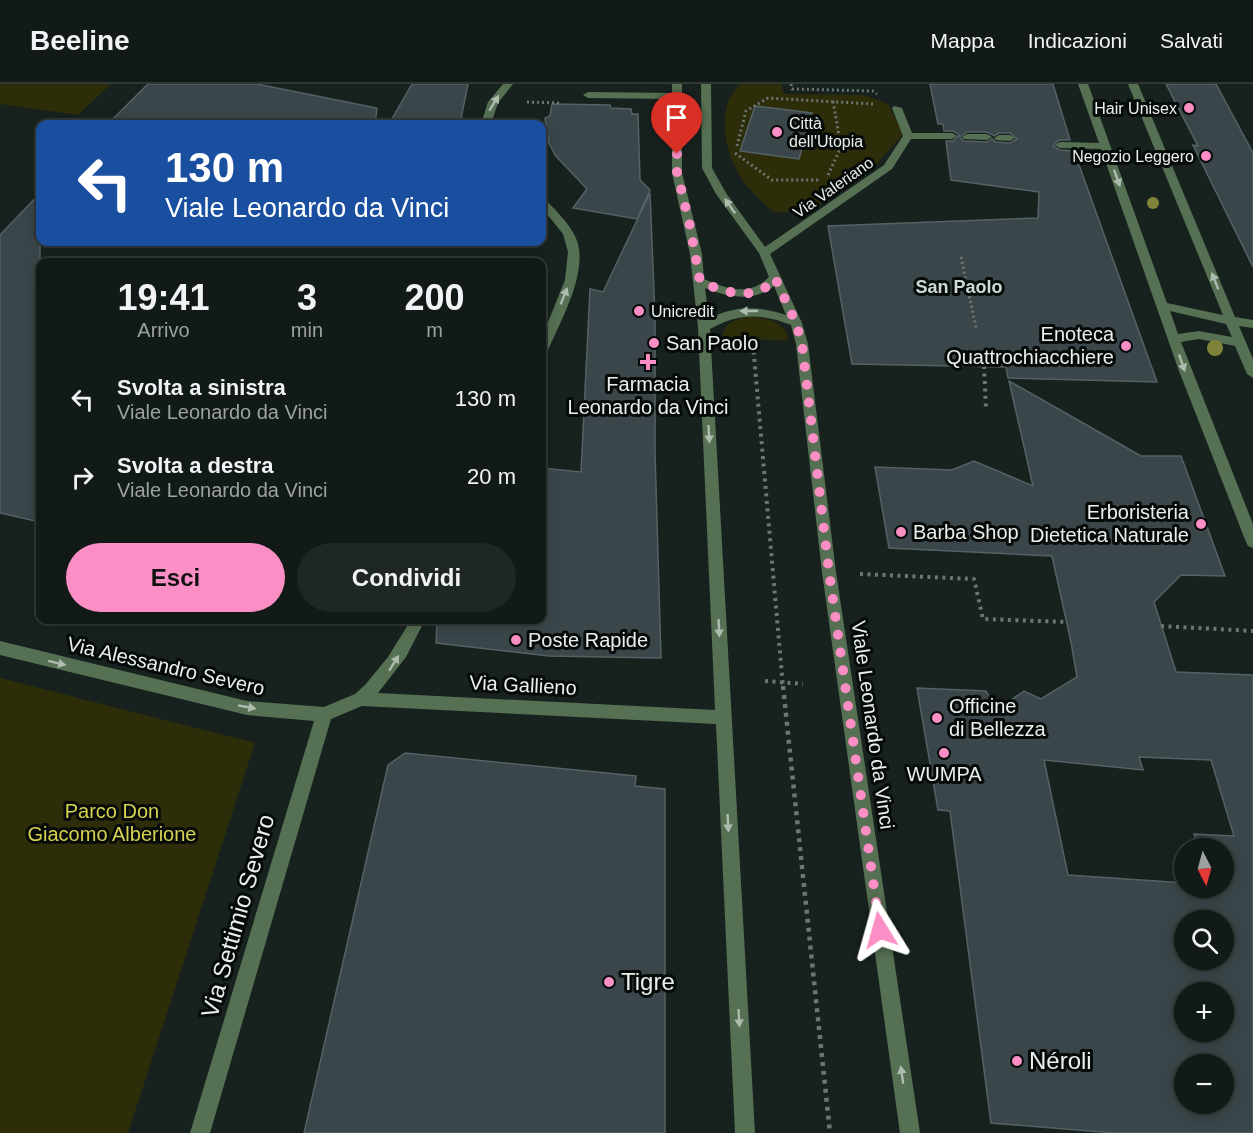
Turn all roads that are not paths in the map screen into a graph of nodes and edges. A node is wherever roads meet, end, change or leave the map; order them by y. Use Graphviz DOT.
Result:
graph roads {
  1 [pos="508,84"];
  2 [pos="706,84"];
  3 [pos="1083,84"];
  4 [pos="1133,84"];
  5 [pos="677,90"];
  6 [pos="588,95"];
  7 [pos="897,108"];
  8 [pos="487,120"];
  9 [pos="908,136"];
  10 [pos="952,136"];
  11 [pos="967,137"];
  12 [pos="987,137"];
  13 [pos="1060,145"];
  14 [pos="1106,146"];
  15 [pos="547,214"];
  16 [pos="764,254"];
  17 [pos="775,278"];
  18 [pos="700,281"];
  19 [pos="1163,306"];
  20 [pos="1230,320"];
  21 [pos="796,323"];
  22 [pos="1253,324"];
  23 [pos="704,327"];
  24 [pos="546,339"];
  25 [pos="1174,339"];
  26 [pos="1240,343"];
  27 [pos="1253,374"];
  28 [pos="1253,542"];
  29 [pos="416,624"];
  30 [pos="0,648"];
  31 [pos="361,699"];
  32 [pos="324,714"];
  33 [pos="722,717"];
  34 [pos="200,1133"];
  35 [pos="745,1133"];
  36 [pos="910,1133"];
  8 -- 1 [label="street, one-way"];
  16 -- 2 [label="street, Viale Leonardo da Vinci, one-way"];
  3 -- 14 [label="street"];
  20 -- 4 [label="street, one-way"];
  5 -- 6 [label="street"];
  5 -- 18 [label="street"];
  7 -- 9 [label="street"];
  9 -- 10 [label="street"];
  9 -- 16 [label="street, Via Valeriano"];
  11 -- 12 [label="street"];
  13 -- 14 [label="street"];
  14 -- 19 [label="street, one-way"];
  24 -- 15 [label="street, one-way"];
  16 -- 17 [label="street, Viale Leonardo da Vinci"];
  17 -- 18 [label="street"];
  17 -- 21 [label="street, Viale Leonardo da Vinci"];
  18 -- 23 [label="street"];
  19 -- 20 [label="street"];
  19 -- 25 [label="street"];
  20 -- 22 [label="street"];
  20 -- 26 [label="street"];
  21 -- 23 [label="street, one-way"];
  36 -- 21 [label="street, Viale Leonardo da Vinci, one-way"];
  23 -- 33 [label="street, one-way"];
  25 -- 26 [label="street"];
  25 -- 28 [label="street, one-way"];
  26 -- 27 [label="street"];
  31 -- 29 [label="street, one-way"];
  30 -- 32 [label="street, Via Alessandro Severo, one-way"];
  31 -- 32 [label="street, Via Gallieno"];
  31 -- 33 [label="street, Via Gallieno"];
  32 -- 34 [label="street, Via Settimio Severo"];
  33 -- 35 [label="street, one-way"];
}
